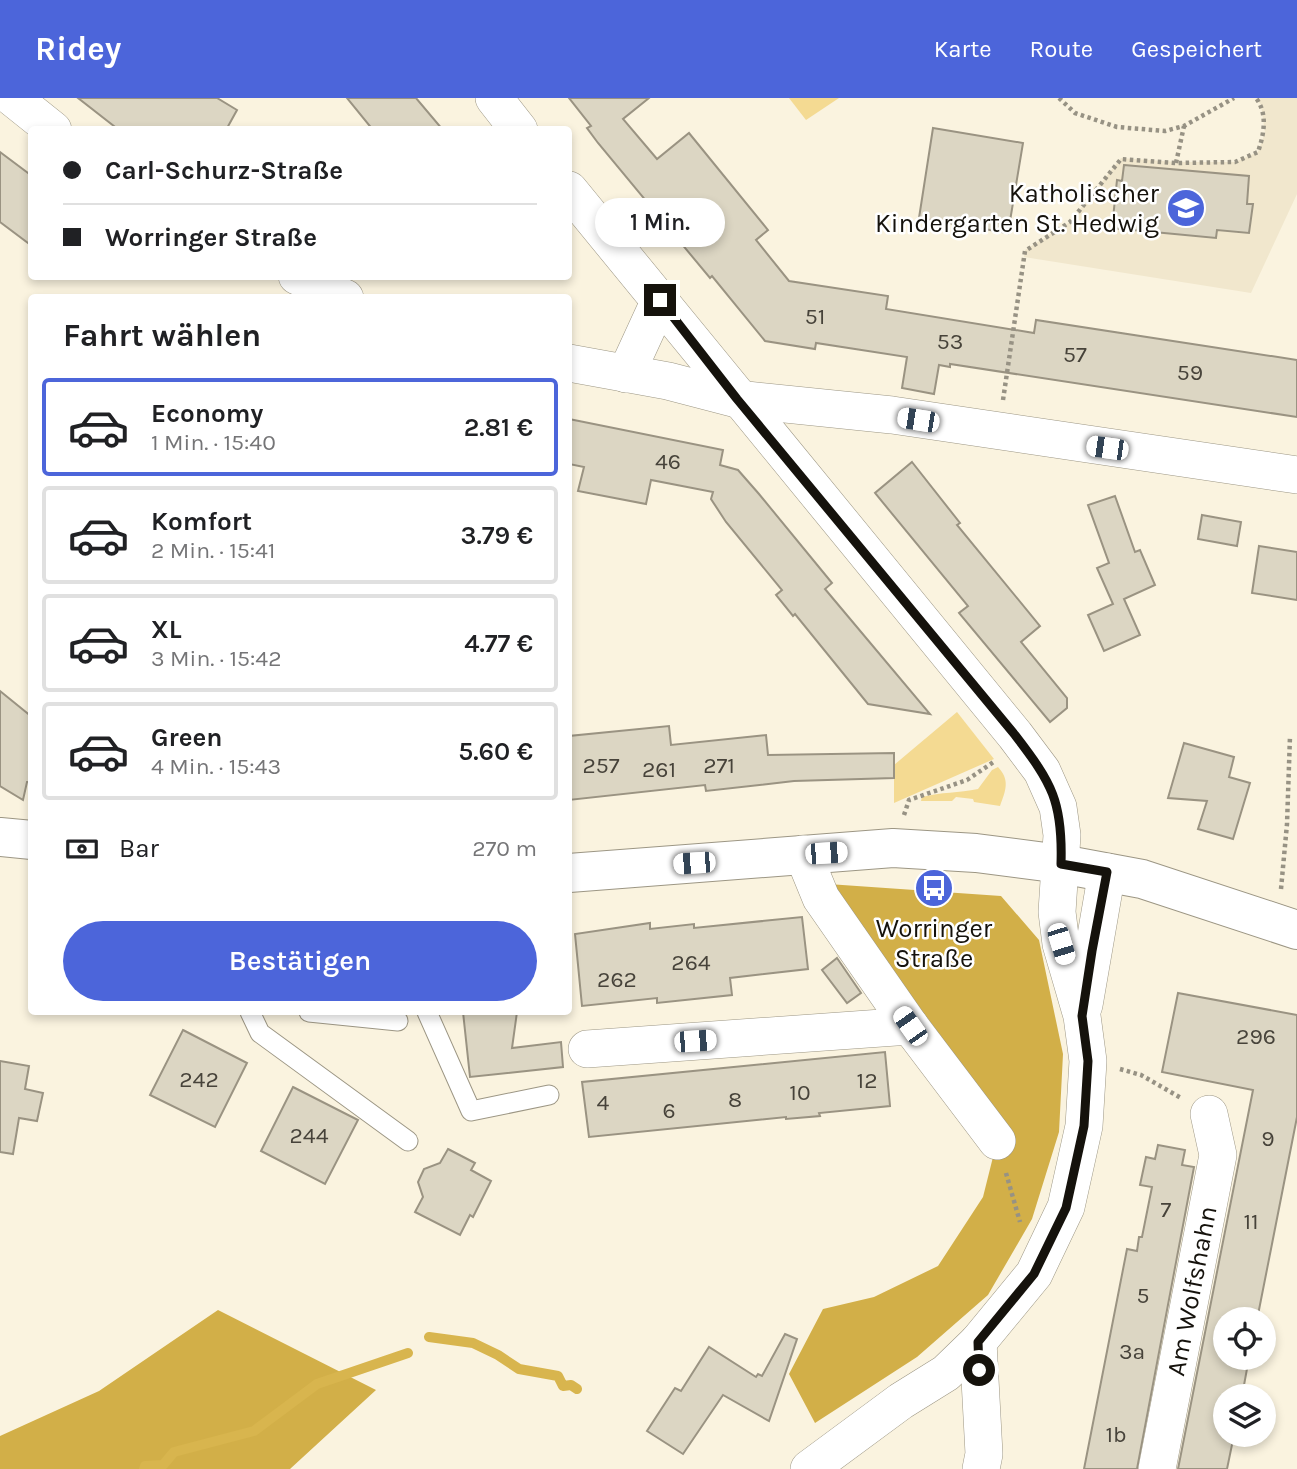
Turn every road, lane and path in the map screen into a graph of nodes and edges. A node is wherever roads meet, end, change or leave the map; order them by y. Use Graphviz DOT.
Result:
graph roads {
  1 [pos="13,98"];
  2 [pos="494,98"];
  3 [pos="1059,98"];
  4 [pos="1234,98"];
  5 [pos="1256,98"];
  6 [pos="48,126"];
  7 [pos="516,126"];
  8 [pos="1184,126"];
  9 [pos="1176,163"];
  10 [pos="572,194"];
  11 [pos="305,280"];
  12 [pos="336,294"];
  13 [pos="660,300"];
  14 [pos="572,364"];
  15 [pos="626,374"];
  16 [pos="737,399"];
  17 [pos="998,432"];
  18 [pos="1297,475"];
  19 [pos="1290,736"];
  20 [pos="1021,743"];
  21 [pos="909,800"];
  22 [pos="0,837"];
  23 [pos="28,840"];
  24 [pos="803,854"];
  25 [pos="1061,864"];
  26 [pos="1107,872"];
  27 [pos="572,873"];
  28 [pos="1287,927"];
  29 [pos="251,1015"];
  30 [pos="339,1015"];
  31 [pos="428,1015"];
  32 [pos="1082,1016"];
  33 [pos="398,1021"];
  34 [pos="910,1026"];
  35 [pos="587,1049"];
  36 [pos="1141,1074"];
  37 [pos="549,1095"];
  38 [pos="1209,1114"];
  39 [pos="408,1141"];
  40 [pos="997,1141"];
  41 [pos="1034,1274"];
  42 [pos="978,1342"];
  43 [pos="809,1469"];
  44 [pos="981,1469"];
  45 [pos="1157,1469"];
  1 -- 6 [label="street"];
  2 -- 7 [label="street"];
  3 -- 8 [label="path"];
  4 -- 8 [label="path"];
  5 -- 9 [label="path"];
  8 -- 9 [label="path"];
  9 -- 17 [label="path"];
  10 -- 13 [label="street"];
  11 -- 12 [label="street"];
  13 -- 15 [label="street"];
  13 -- 16 [label="street"];
  14 -- 15 [label="street"];
  15 -- 16 [label="street"];
  16 -- 17 [label="street"];
  16 -- 20 [label="street"];
  17 -- 18 [label="street"];
  19 -- 28 [label="path"];
  20 -- 21 [label="path"];
  20 -- 25 [label="street"];
  22 -- 23 [label="main road"];
  24 -- 25 [label="main road"];
  24 -- 27 [label="main road"];
  24 -- 34 [label="street"];
  25 -- 26 [label="main road"];
  25 -- 32 [label="street"];
  26 -- 28 [label="main road"];
  26 -- 32 [label="street"];
  29 -- 39 [label="lane"];
  30 -- 33 [label="lane"];
  31 -- 37 [label="lane"];
  32 -- 41 [label="street"];
  34 -- 35 [label="street"];
  34 -- 40 [label="street"];
  36 -- 38 [label="path"];
  38 -- 45 [label="street, Am Wolfshahn"];
  40 -- 41 [label="path"];
  41 -- 42 [label="street"];
  42 -- 43 [label="street"];
  42 -- 44 [label="street"];
}
